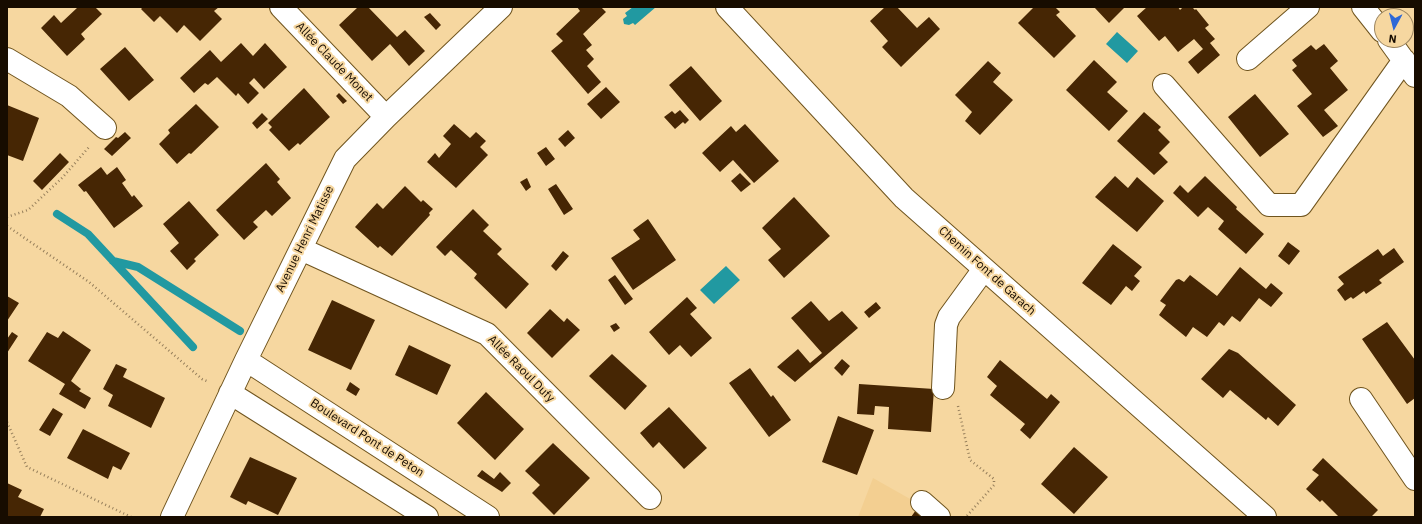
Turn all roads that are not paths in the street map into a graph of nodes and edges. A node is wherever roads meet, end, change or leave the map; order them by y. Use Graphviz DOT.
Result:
graph roads {
  1 [pos="281,7"];
  2 [pos="501,7"];
  3 [pos="727,7"];
  4 [pos="1308,7"];
  5 [pos="1363,7"];
  6 [pos="1374,21"];
  7 [pos="1395,48"];
  8 [pos="7,59"];
  9 [pos="1248,59"];
  10 [pos="1410,68"];
  11 [pos="1164,85"];
  12 [pos="386,117"];
  13 [pos="106,128"];
  14 [pos="301,249"];
  15 [pos="984,269"];
  16 [pos="246,360"];
  17 [pos="230,393"];
  18 [pos="950,394"];
  19 [pos="1360,399"];
  20 [pos="1415,479"];
  21 [pos="650,498"];
  22 [pos="922,502"];
  23 [pos="172,517"];
  24 [pos="427,517"];
  25 [pos="488,517"];
  26 [pos="939,517"];
  27 [pos="1265,517"];
  1 -- 12 [label="street, Allée Claude Monet"];
  2 -- 12 [label="street, Avenue Henri Matisse"];
  3 -- 15 [label="street, Chemin Font de Garach"];
  4 -- 9 [label="street"];
  5 -- 6 [label="street"];
  7 -- 10 [label="street"];
  8 -- 13 [label="street"];
  10 -- 11 [label="street"];
  12 -- 14 [label="street, Avenue Henri Matisse"];
  14 -- 16 [label="street, Avenue Henri Matisse"];
  14 -- 21 [label="street, Allée Raoul Dufy"];
  15 -- 18 [label="street"];
  15 -- 27 [label="street, Chemin Font de Garach"];
  16 -- 17 [label="street, Avenue Henri Matisse"];
  16 -- 25 [label="street, Boulevard Pont de Peton"];
  17 -- 23 [label="street, Avenue Henri Matisse"];
  17 -- 24 [label="street"];
  19 -- 20 [label="street"];
  22 -- 26 [label="street"];
}
